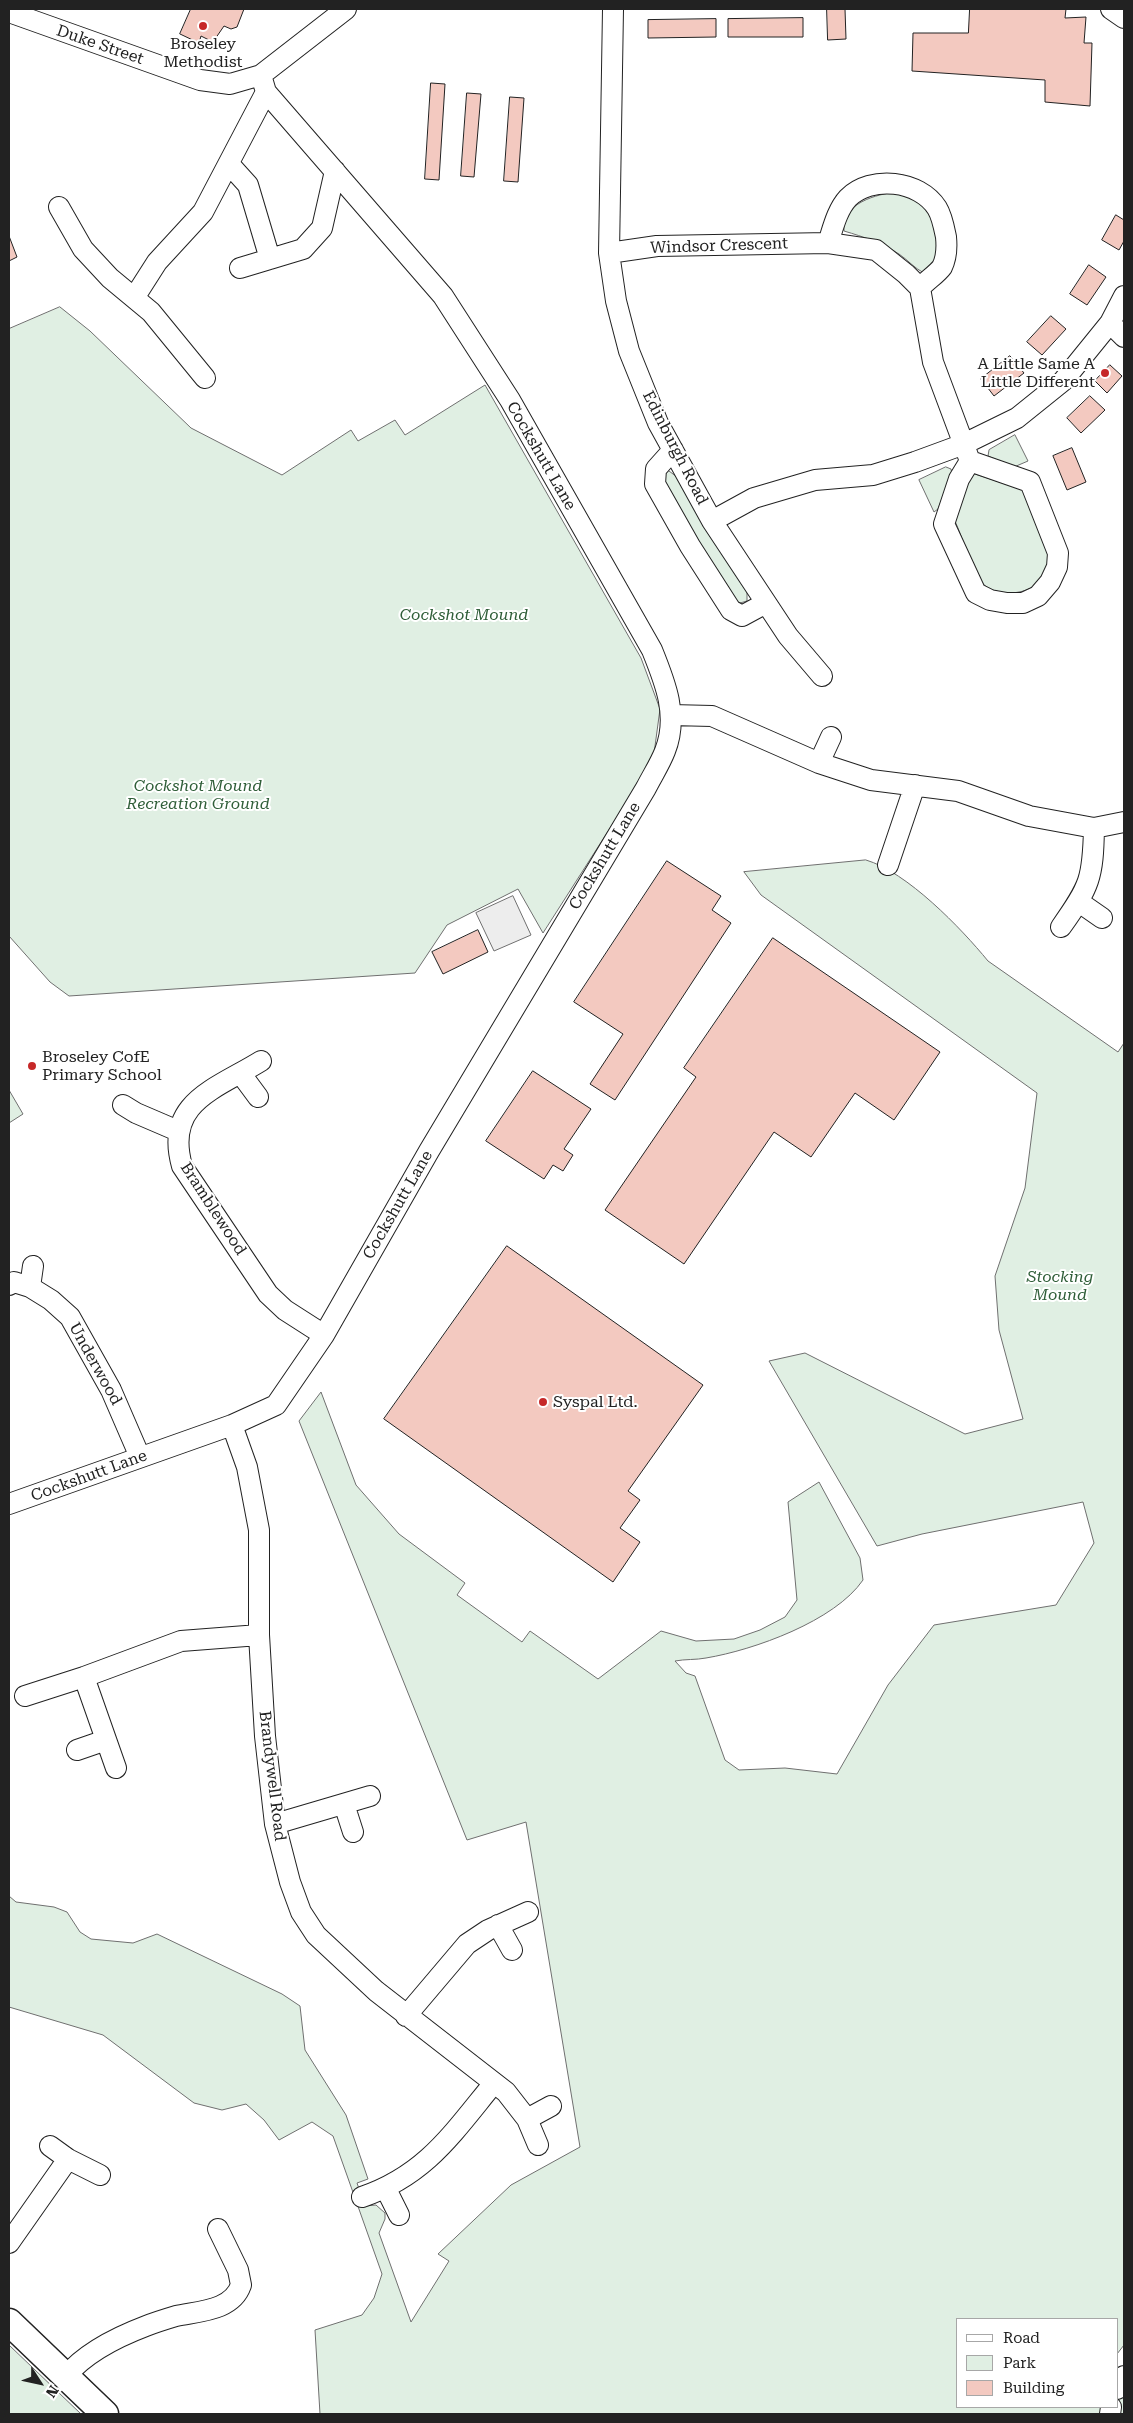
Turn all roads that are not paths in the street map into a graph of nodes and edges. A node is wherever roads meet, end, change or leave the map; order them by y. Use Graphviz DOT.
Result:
graph roads {
  1 [pos="346,9"];
  2 [pos="613,9"];
  3 [pos="1111,9"];
  4 [pos="9,12"];
  5 [pos="1124,18"];
  6 [pos="264,84"];
  7 [pos="229,164"];
  8 [pos="335,171"];
  9 [pos="59,207"];
  10 [pos="828,243"];
  11 [pos="609,253"];
  12 [pos="270,259"];
  13 [pos="240,268"];
  14 [pos="920,288"];
  15 [pos="1124,296"];
  16 [pos="134,298"];
  17 [pos="1110,323"];
  18 [pos="1124,337"];
  19 [pos="205,378"];
  20 [pos="673,450"];
  21 [pos="967,452"];
  22 [pos="712,521"];
  23 [pos="766,603"];
  24 [pos="822,676"];
  25 [pos="671,715"];
  26 [pos="831,737"];
  27 [pos="820,763"];
  28 [pos="915,785"];
  29 [pos="1124,822"];
  30 [pos="1094,828"];
  31 [pos="888,865"];
  32 [pos="1079,902"];
  33 [pos="1102,918"];
  34 [pos="1061,927"];
  35 [pos="261,1061"];
  36 [pos="241,1074"];
  37 [pos="258,1097"];
  38 [pos="123,1105"];
  39 [pos="178,1130"];
  40 [pos="33,1266"];
  41 [pos="9,1285"];
  42 [pos="30,1287"];
  43 [pos="324,1335"];
  44 [pos="232,1425"];
  45 [pos="140,1457"];
  46 [pos="9,1504"];
  47 [pos="259,1635"];
  48 [pos="84,1677"];
  49 [pos="25,1696"];
  50 [pos="106,1740"];
  51 [pos="77,1750"];
  52 [pos="116,1768"];
  53 [pos="370,1796"];
  54 [pos="344,1804"];
  55 [pos="275,1824"];
  56 [pos="353,1832"];
  57 [pos="528,1912"];
  58 [pos="498,1926"];
  59 [pos="512,1950"];
  60 [pos="406,2016"];
  61 [pos="494,2083"];
  62 [pos="551,2106"];
  63 [pos="527,2119"];
  64 [pos="538,2145"];
  65 [pos="50,2146"];
  66 [pos="68,2159"];
  67 [pos="100,2175"];
  68 [pos="386,2189"];
  69 [pos="362,2197"];
  70 [pos="399,2215"];
  71 [pos="218,2229"];
  72 [pos="9,2243"];
  73 [pos="9,2322"];
  74 [pos="66,2376"];
  75 [pos="1124,2376"];
  76 [pos="1118,2387"];
  77 [pos="105,2414"];
  1 -- 6 [label="street, Duke Street"];
  2 -- 11 [label="street, Edinburgh Road"];
  3 -- 5 [label="street"];
  4 -- 6 [label="street, Duke Street"];
  6 -- 7 [label="street"];
  6 -- 8 [label="street, Cockshutt Lane"];
  7 -- 12 [label="street"];
  7 -- 16 [label="street"];
  8 -- 12 [label="street"];
  8 -- 25 [label="street, Cockshutt Lane"];
  9 -- 16 [label="street"];
  10 -- 11 [label="street, Windsor Crescent"];
  10 -- 14 [label="street, Windsor Crescent"];
  10 -- 14 [label="street"];
  11 -- 20 [label="street, Edinburgh Road"];
  12 -- 13 [label="street"];
  14 -- 21 [label="street"];
  15 -- 17 [label="street"];
  16 -- 19 [label="street"];
  17 -- 18 [label="street"];
  17 -- 21 [label="street"];
  20 -- 22 [label="street, Edinburgh Road"];
  20 -- 23 [label="street"];
  21 -- 21 [label="street"];
  21 -- 22 [label="street"];
  22 -- 23 [label="street, Edinburgh Road"];
  23 -- 24 [label="street, Edinburgh Road"];
  25 -- 27 [label="street"];
  25 -- 43 [label="street, Cockshutt Lane"];
  26 -- 27 [label="street"];
  27 -- 28 [label="street"];
  28 -- 30 [label="street"];
  28 -- 31 [label="street"];
  29 -- 30 [label="street"];
  30 -- 32 [label="street"];
  32 -- 33 [label="street"];
  32 -- 34 [label="street"];
  35 -- 36 [label="street"];
  36 -- 37 [label="street"];
  36 -- 39 [label="street"];
  38 -- 39 [label="street"];
  39 -- 43 [label="street, Bramblewood"];
  40 -- 42 [label="street"];
  41 -- 42 [label="street, Underwood"];
  42 -- 45 [label="street, Underwood"];
  43 -- 44 [label="street, Cockshutt Lane"];
  44 -- 45 [label="street, Cockshutt Lane"];
  44 -- 47 [label="street, Brandywell Road"];
  45 -- 46 [label="street, Cockshutt Lane"];
  47 -- 48 [label="street"];
  47 -- 55 [label="street, Brandywell Road"];
  48 -- 49 [label="street"];
  48 -- 50 [label="street"];
  50 -- 51 [label="street"];
  50 -- 52 [label="street"];
  53 -- 54 [label="street"];
  54 -- 55 [label="street"];
  54 -- 56 [label="street"];
  55 -- 60 [label="street, Brandywell Road"];
  57 -- 58 [label="street"];
  58 -- 59 [label="street"];
  58 -- 60 [label="street"];
  60 -- 61 [label="street, Brandywell Road"];
  61 -- 63 [label="street, Brandywell Road"];
  61 -- 68 [label="street"];
  62 -- 63 [label="street"];
  63 -- 64 [label="street, Brandywell Road"];
  65 -- 66 [label="street"];
  66 -- 67 [label="street"];
  66 -- 72 [label="street"];
  68 -- 69 [label="street"];
  68 -- 70 [label="street"];
  71 -- 74 [label="street"];
  73 -- 74 [label="main road"];
  74 -- 77 [label="main road"];
  75 -- 76 [label="street"];
}
